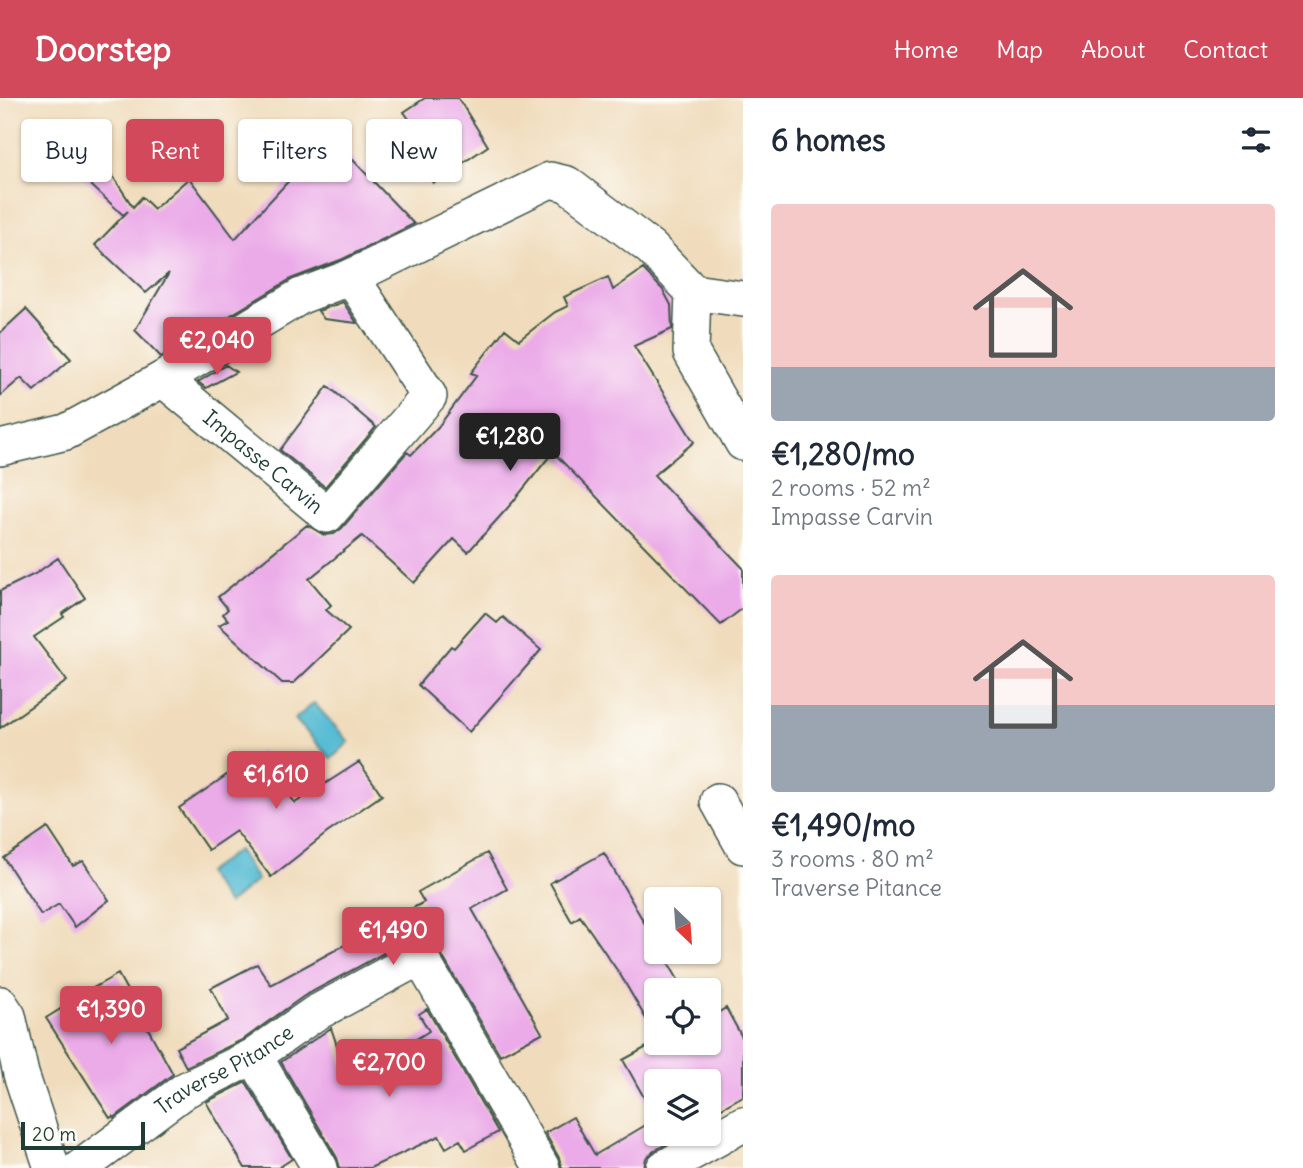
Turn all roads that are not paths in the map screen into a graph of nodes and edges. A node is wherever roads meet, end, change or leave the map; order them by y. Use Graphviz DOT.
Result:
graph roads {
  1 [pos="351,277"];
  2 [pos="693,292"];
  3 [pos="743,299"];
  4 [pos="163,379"];
  5 [pos="743,443"];
  6 [pos="0,448"];
  7 [pos="718,801"];
  8 [pos="743,846"];
  9 [pos="0,1004"];
  10 [pos="254,1056"];
  11 [pos="743,1124"];
  12 [pos="52,1168"];
  13 [pos="80,1168"];
  14 [pos="320,1168"];
  15 [pos="542,1168"];
  16 [pos="664,1168"];
  1 -- 2 [label="street"];
  1 -- 4 [label="street"];
  1 -- 4 [label="street, Impasse Carvin"];
  2 -- 3 [label="street"];
  2 -- 5 [label="street"];
  4 -- 6 [label="street"];
  7 -- 8 [label="street"];
  9 -- 12 [label="street"];
  10 -- 13 [label="street, Traverse Pitance"];
  10 -- 14 [label="street"];
  10 -- 15 [label="street, Traverse Pitance"];
  11 -- 16 [label="street"];
}
